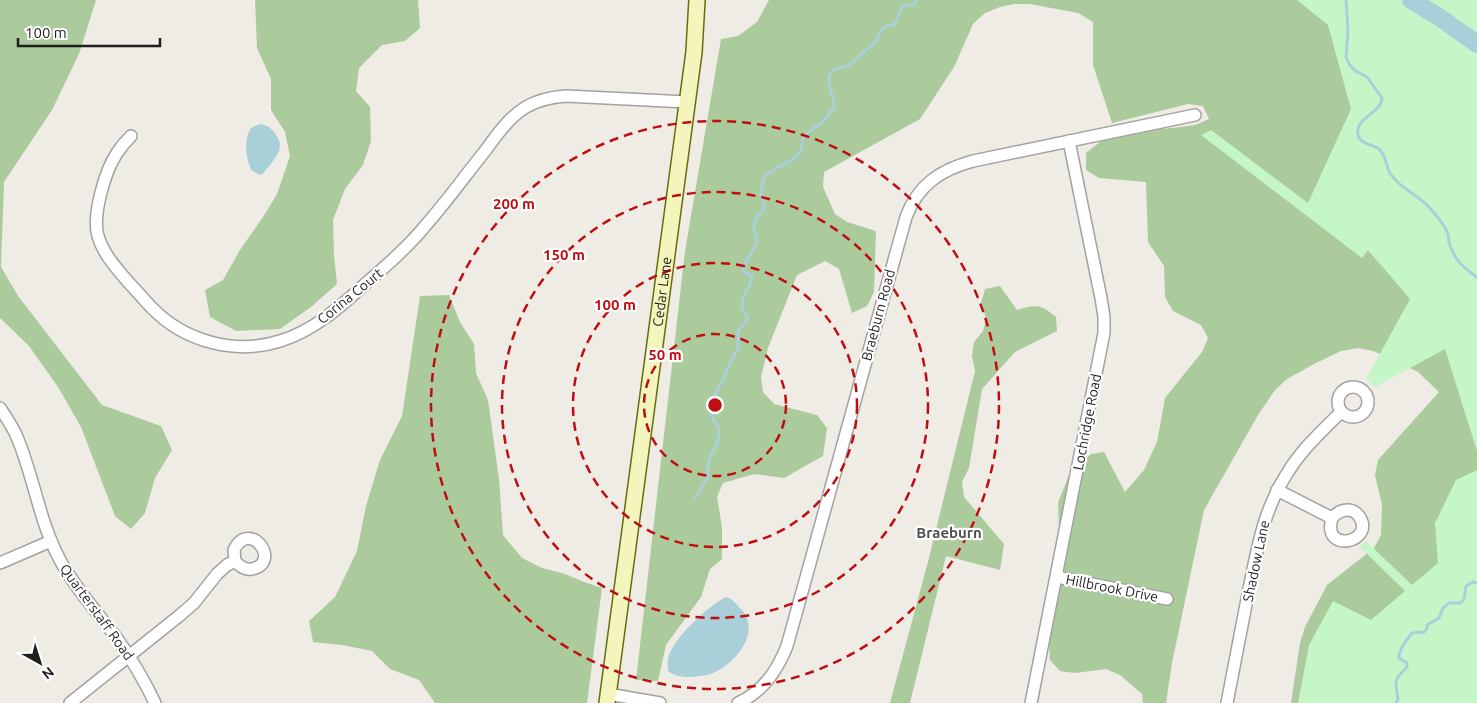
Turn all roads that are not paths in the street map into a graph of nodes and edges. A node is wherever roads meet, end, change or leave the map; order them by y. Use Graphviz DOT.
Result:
graph roads {
  1 [pos="697,0"];
  2 [pos="687,102"];
  3 [pos="1195,114"];
  4 [pos="132,136"];
  5 [pos="1069,141"];
  6 [pos="0,408"];
  7 [pos="1341,412"];
  8 [pos="1277,490"];
  9 [pos="1332,518"];
  10 [pos="51,541"];
  11 [pos="235,561"];
  12 [pos="0,563"];
  13 [pos="1057,577"];
  14 [pos="1167,599"];
  15 [pos="129,656"];
  16 [pos="607,699"];
  17 [pos="70,703"];
  18 [pos="155,703"];
  19 [pos="660,703"];
  20 [pos="738,703"];
  21 [pos="1031,703"];
  22 [pos="1227,703"];
  1 -- 2 [label="main road, Cedar Lane"];
  2 -- 4 [label="street, Corina Court"];
  2 -- 16 [label="main road, Cedar Lane"];
  3 -- 5 [label="street, Braeburn Road"];
  5 -- 13 [label="street, Lochridge Road"];
  5 -- 20 [label="street, Braeburn Road"];
  6 -- 10 [label="street, Quarterstaff Road"];
  7 -- 8 [label="street, Shadow Lane"];
  8 -- 9 [label="street"];
  8 -- 22 [label="street, Shadow Lane"];
  10 -- 12 [label="street"];
  10 -- 15 [label="street, Quarterstaff Road"];
  11 -- 15 [label="street"];
  13 -- 14 [label="street, Hillbrook Drive"];
  13 -- 21 [label="street, Lochridge Road"];
  15 -- 17 [label="street"];
  15 -- 18 [label="street, Quarterstaff Road"];
  16 -- 19 [label="street"];
}
